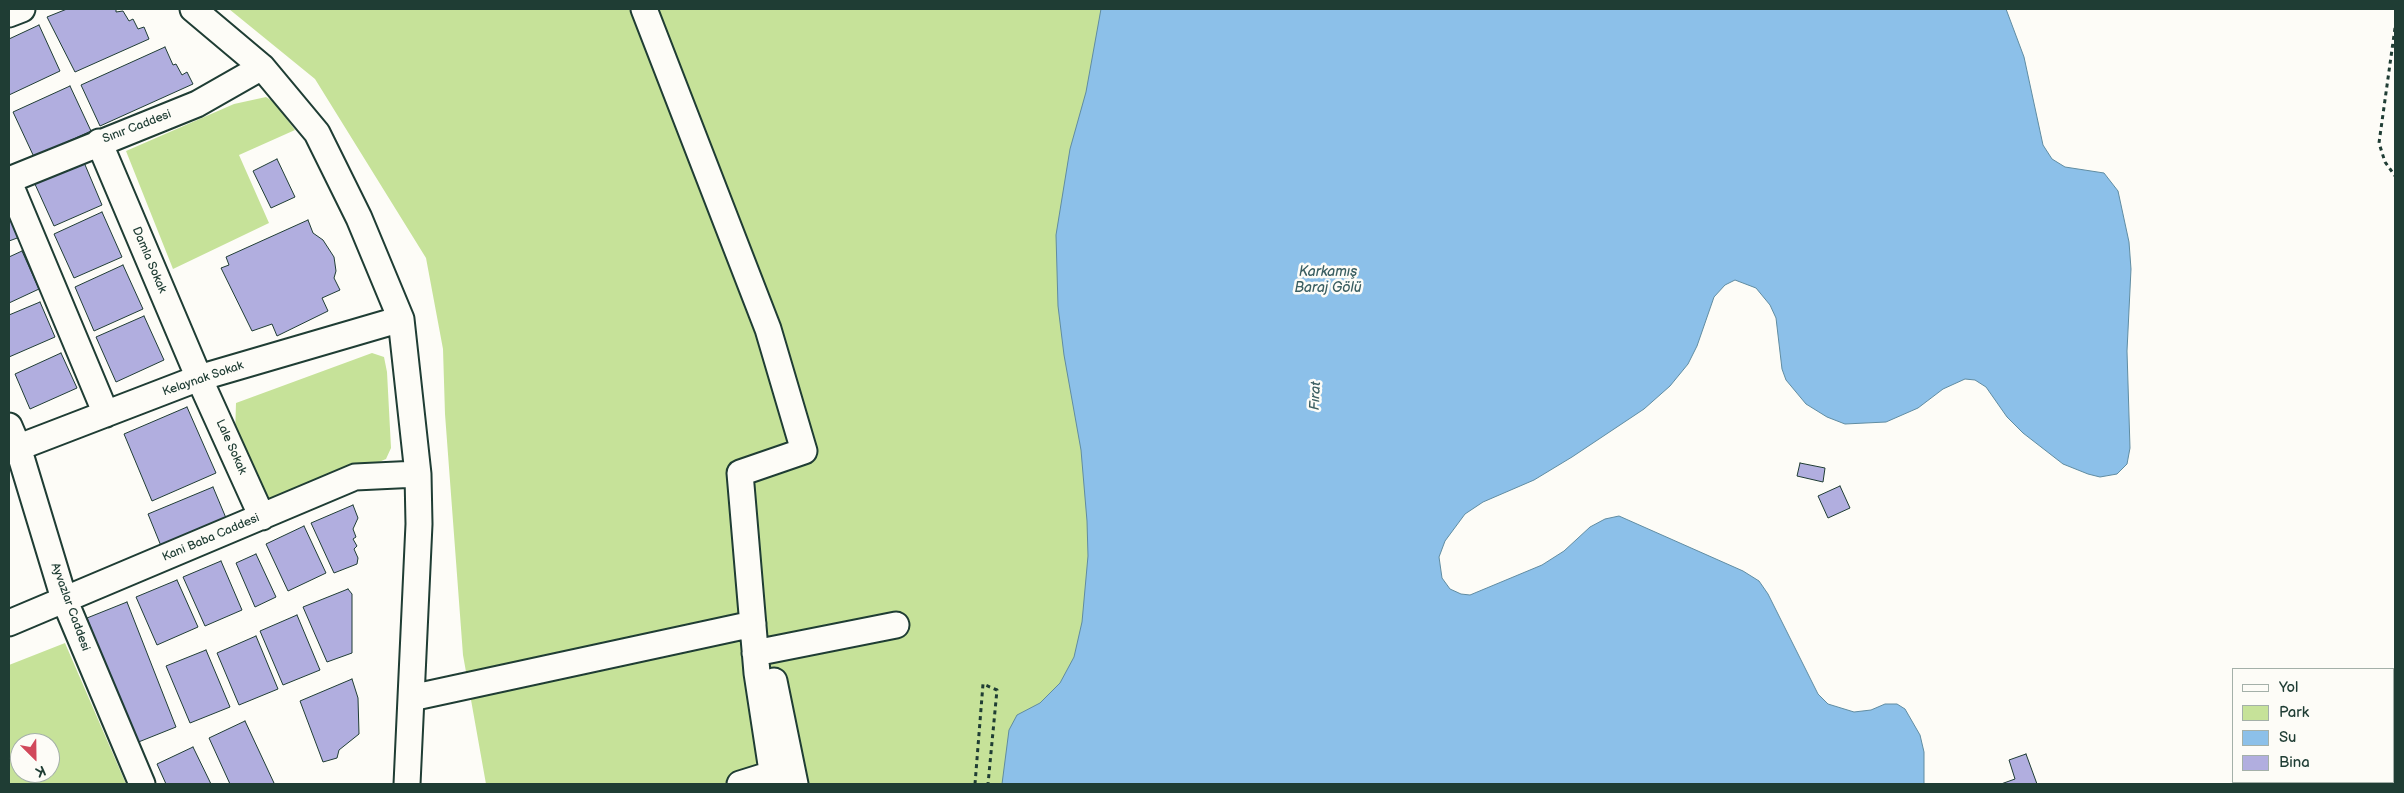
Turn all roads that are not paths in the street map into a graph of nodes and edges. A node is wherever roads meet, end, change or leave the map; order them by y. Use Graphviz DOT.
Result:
graph roads {
  1 [pos="22,9"];
  2 [pos="193,9"];
  3 [pos="644,9"];
  4 [pos="9,14"];
  5 [pos="262,67"];
  6 [pos="99,142"];
  7 [pos="9,181"];
  8 [pos="401,319"];
  9 [pos="199,378"];
  10 [pos="106,414"];
  11 [pos="12,441"];
  12 [pos="418,474"];
  13 [pos="262,517"];
  14 [pos="64,599"];
  15 [pos="9,623"];
  16 [pos="753,624"];
  17 [pos="896,625"];
  18 [pos="756,663"];
  19 [pos="411,698"];
  20 [pos="784,777"];
  21 [pos="142,784"];
  22 [pos="407,784"];
  23 [pos="740,784"];
  1 -- 4 [label="street"];
  2 -- 5 [label="street"];
  3 -- 16 [label="street"];
  5 -- 6 [label="street, Sınır Caddesi"];
  5 -- 8 [label="street"];
  6 -- 7 [label="street, Sınır Caddesi"];
  6 -- 9 [label="street, Damla Sokak"];
  7 -- 10 [label="street"];
  8 -- 9 [label="street, Kelaynak Sokak"];
  8 -- 12 [label="street"];
  9 -- 10 [label="street, Kelaynak Sokak"];
  9 -- 13 [label="street, Lale Sokak"];
  10 -- 11 [label="street, Kelaynak Sokak"];
  11 -- 14 [label="street, Ayvazlar Caddesi"];
  12 -- 13 [label="street, Kani Baba Caddesi"];
  12 -- 19 [label="street"];
  13 -- 14 [label="street, Kani Baba Caddesi"];
  14 -- 15 [label="street, Kani Baba Caddesi"];
  14 -- 21 [label="street, Ayvazlar Caddesi"];
  16 -- 18 [label="street"];
  16 -- 19 [label="street"];
  17 -- 18 [label="street"];
  18 -- 20 [label="street"];
  19 -- 22 [label="street"];
  20 -- 23 [label="street"];
}
